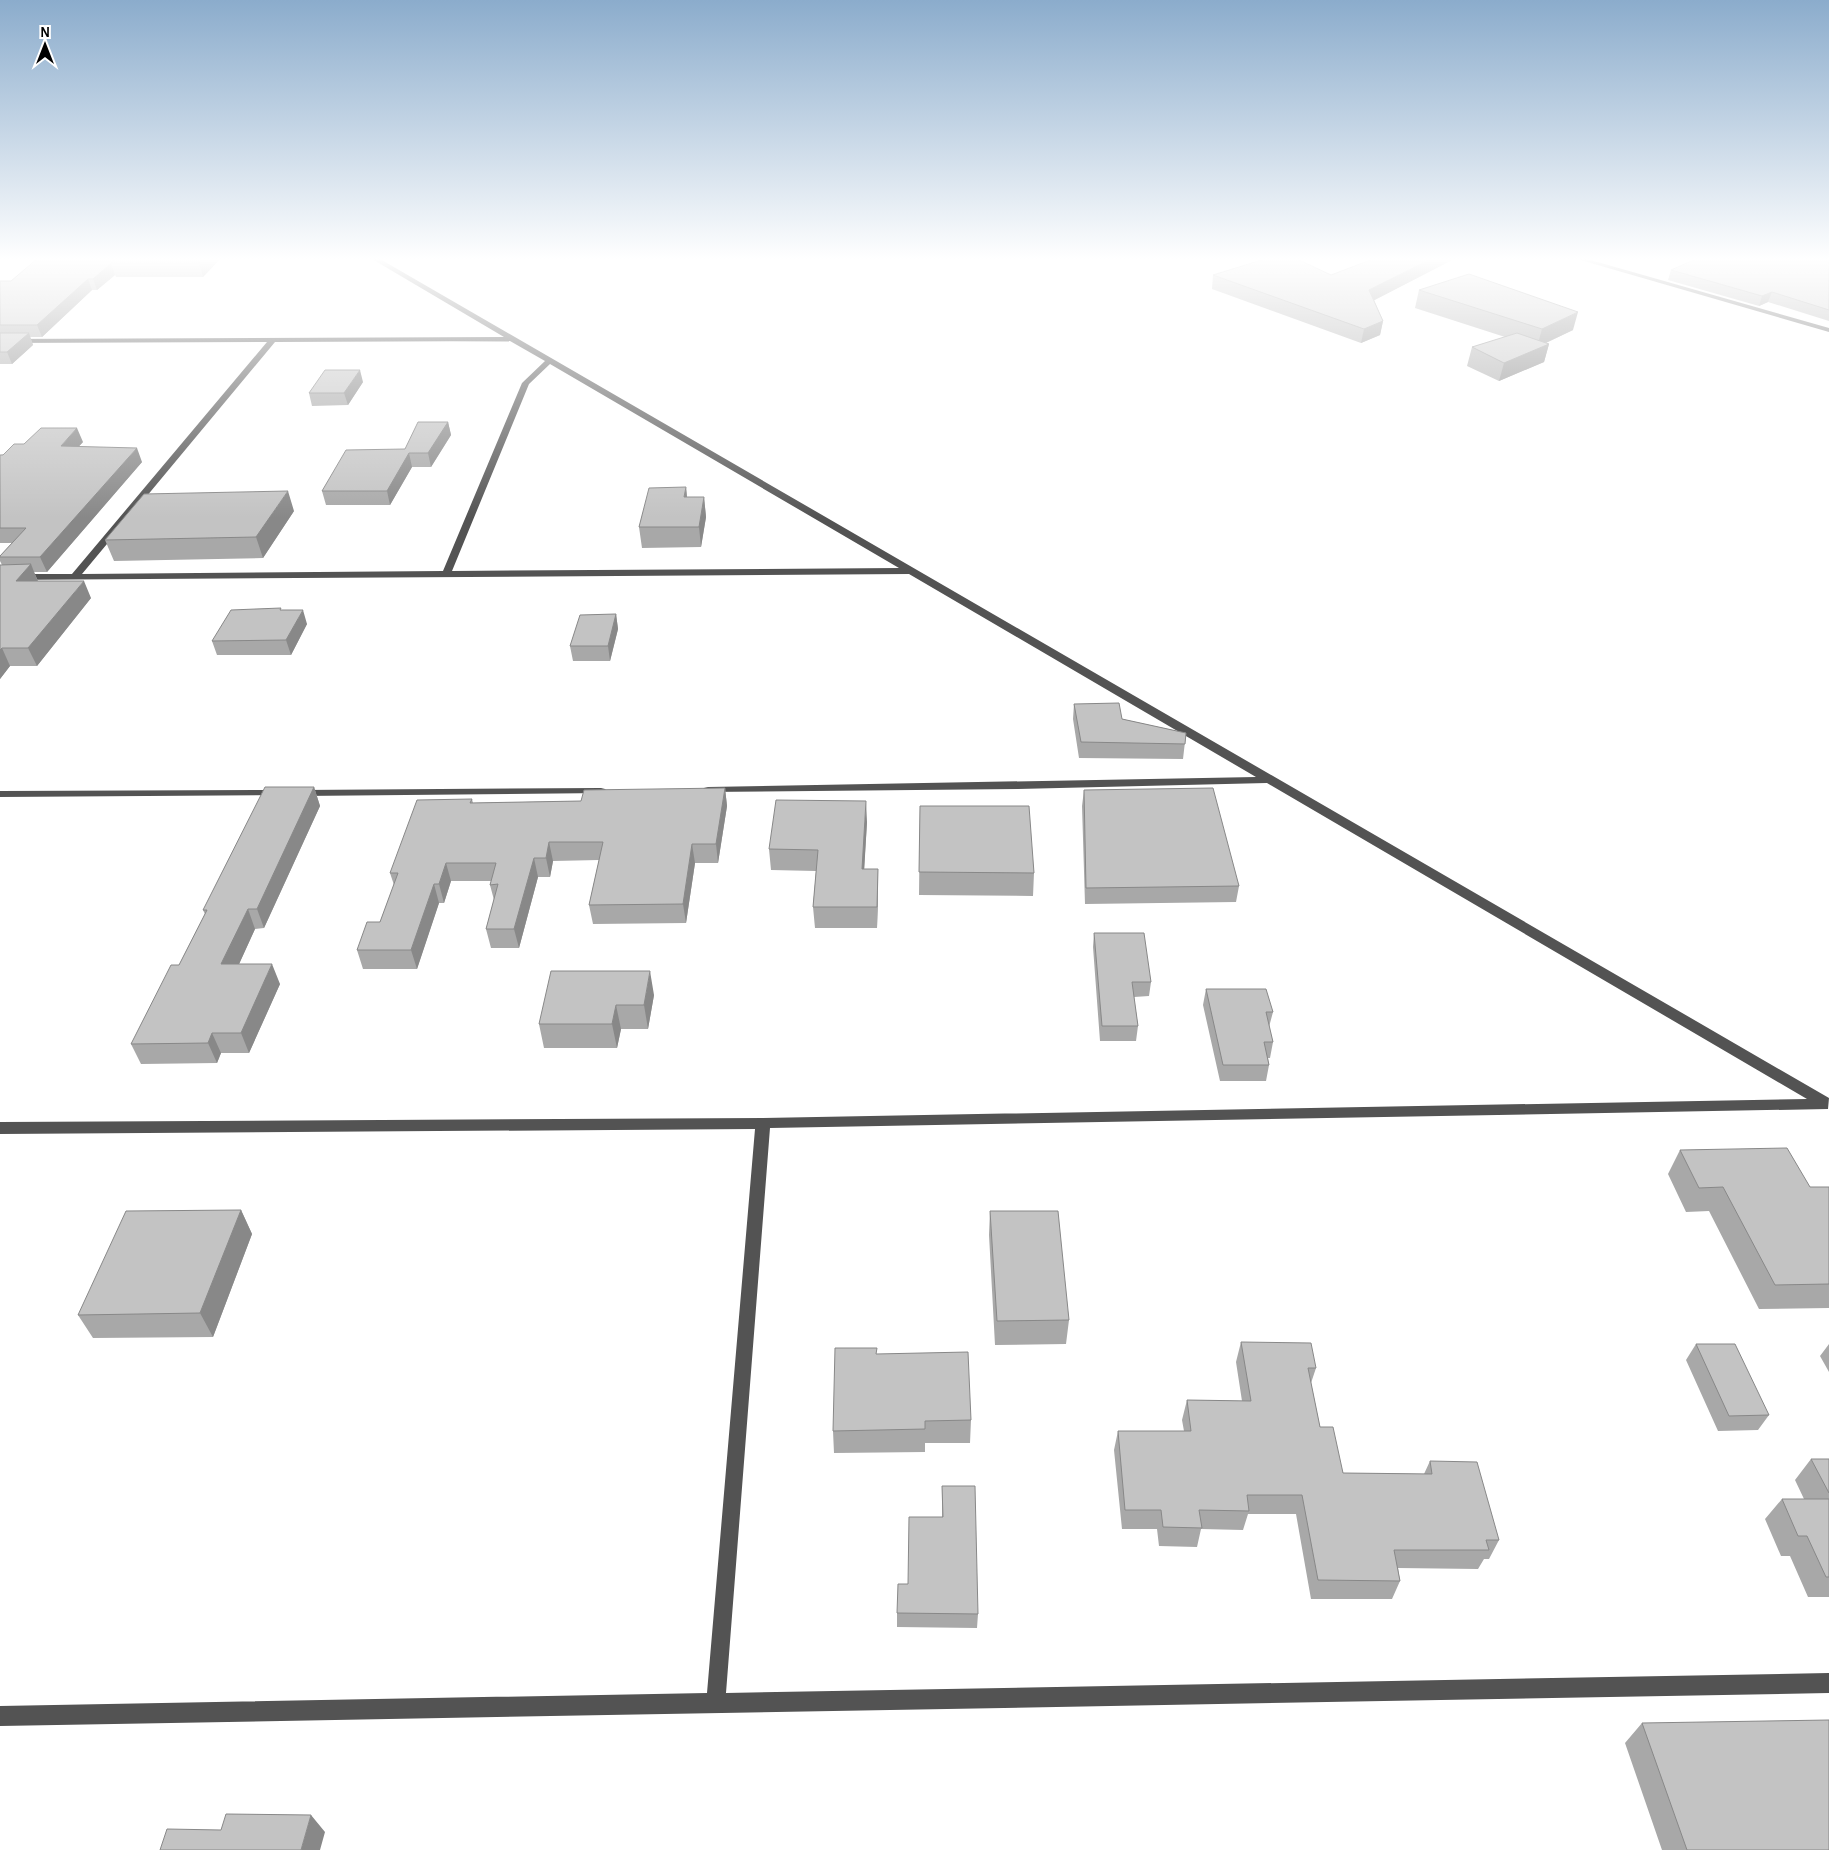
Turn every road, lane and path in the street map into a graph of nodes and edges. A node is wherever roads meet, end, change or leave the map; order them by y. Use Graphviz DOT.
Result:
graph roads {
  1 [pos="268,345"];
  2 [pos="521,345"];
  3 [pos="549,361"];
  4 [pos="910,571"];
  5 [pos="446,575"];
  6 [pos="0,577"];
  7 [pos="74,577"];
  8 [pos="1271,780"];
  9 [pos="694,790"];
  10 [pos="615,791"];
  11 [pos="0,794"];
  12 [pos="1828,1105"];
  13 [pos="763,1123"];
  14 [pos="0,1128"];
  15 [pos="1829,1683"];
  16 [pos="716,1701"];
  17 [pos="0,1716"];
  1 -- 7 [label="street"];
  2 -- 3 [label="street"];
  3 -- 4 [label="street"];
  3 -- 5 [label="street"];
  4 -- 5 [label="street"];
  4 -- 8 [label="street"];
  5 -- 7 [label="street"];
  6 -- 7 [label="street"];
  8 -- 9 [label="street"];
  8 -- 12 [label="street"];
  10 -- 11 [label="street"];
  12 -- 13 [label="street"];
  13 -- 14 [label="street"];
  13 -- 16 [label="street"];
  15 -- 16 [label="street"];
  16 -- 17 [label="street"];
}
